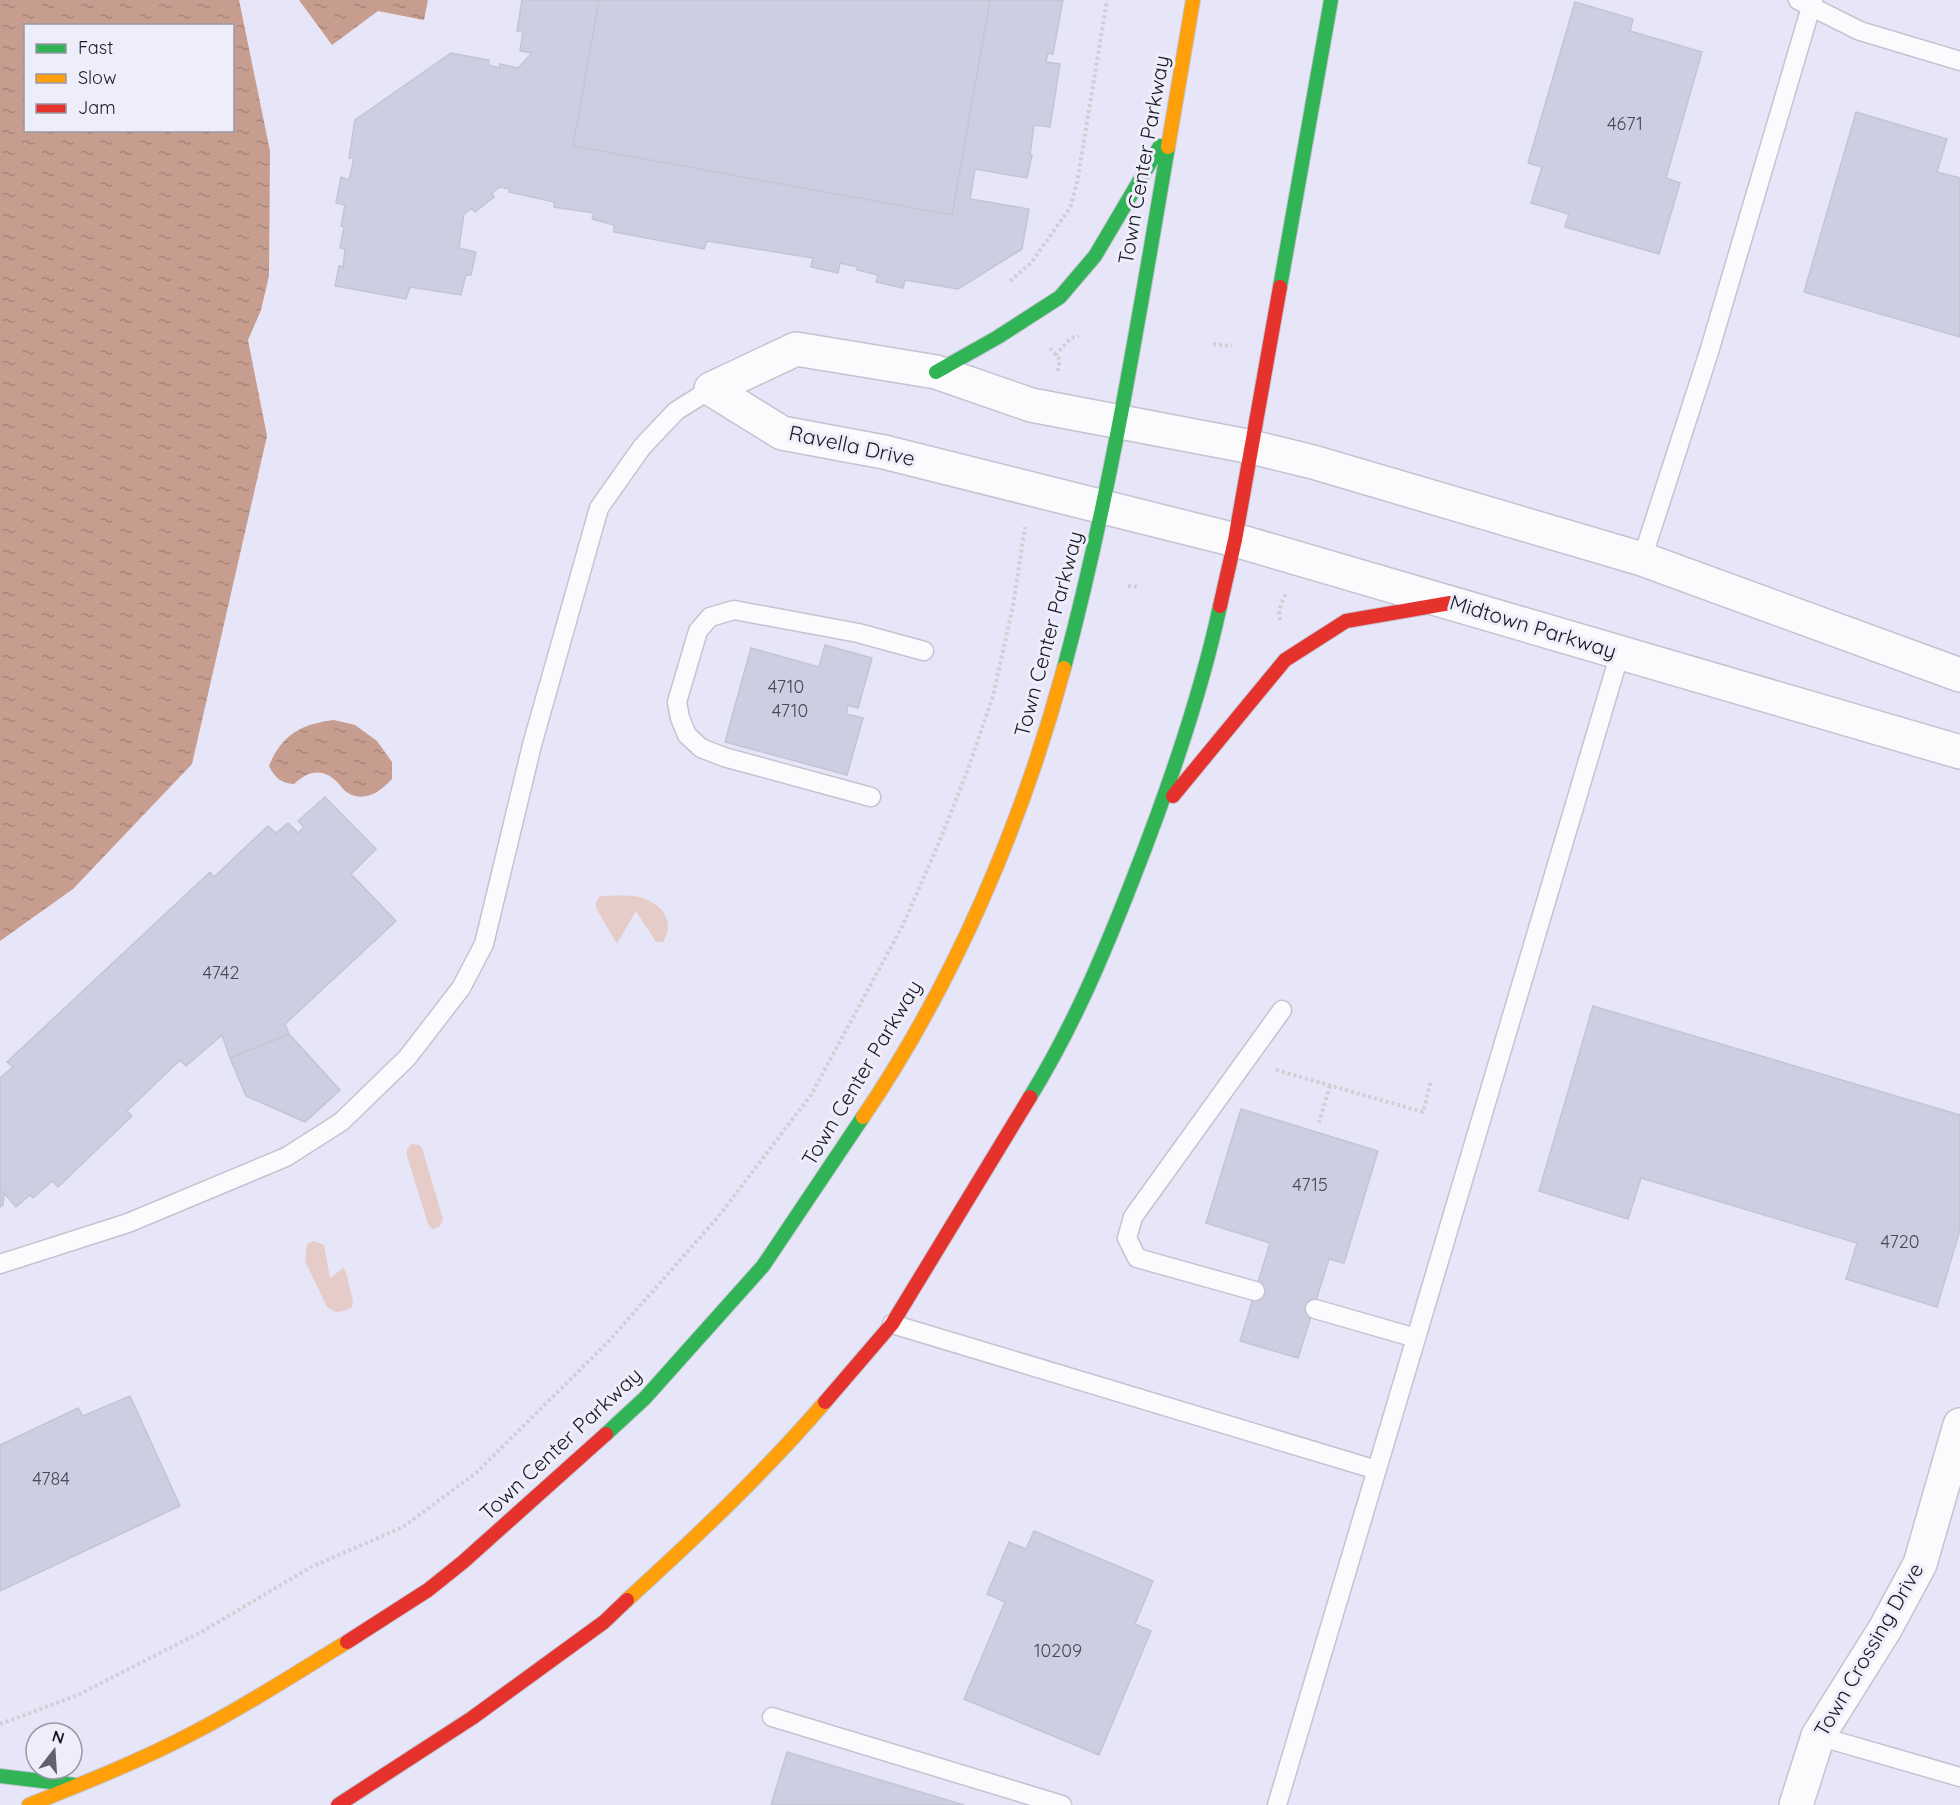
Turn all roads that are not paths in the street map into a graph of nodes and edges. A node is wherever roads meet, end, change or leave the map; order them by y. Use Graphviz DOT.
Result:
graph roads {
  1 [pos="1193,0"];
  2 [pos="1331,0"];
  3 [pos="1807,3"];
  4 [pos="1960,61"];
  5 [pos="1170,129"];
  6 [pos="936,372"];
  7 [pos="711,389"];
  8 [pos="1121,423"];
  9 [pos="1252,447"];
  10 [pos="1104,507"];
  11 [pos="1235,540"];
  12 [pos="1642,558"];
  13 [pos="1450,603"];
  14 [pos="924,651"];
  15 [pos="1620,653"];
  16 [pos="1960,675"];
  17 [pos="1960,752"];
  18 [pos="871,797"];
  19 [pos="1160,811"];
  20 [pos="1281,1010"];
  21 [pos="0,1264"];
  22 [pos="1256,1291"];
  23 [pos="1315,1309"];
  24 [pos="892,1324"];
  25 [pos="1416,1338"];
  26 [pos="1960,1425"];
  27 [pos="1377,1470"];
  28 [pos="772,1717"];
  29 [pos="1818,1736"];
  30 [pos="0,1776"];
  31 [pos="1960,1777"];
  32 [pos="79,1785"];
  33 [pos="29,1805"];
  34 [pos="338,1805"];
  35 [pos="1062,1805"];
  36 [pos="1277,1805"];
  37 [pos="1796,1805"];
  1 -- 5 [label="main road, Town Center Parkway"];
  2 -- 9 [label="main road"];
  3 -- 4 [label="lane"];
  3 -- 12 [label="lane"];
  5 -- 6 [label="main road"];
  5 -- 8 [label="main road, Town Center Parkway"];
  6 -- 7 [label="street"];
  6 -- 8 [label="street"];
  7 -- 10 [label="street, Ravella Drive"];
  7 -- 21 [label="lane"];
  8 -- 9 [label="street"];
  8 -- 10 [label="main road, Town Center Parkway"];
  9 -- 11 [label="main road"];
  9 -- 12 [label="street"];
  10 -- 11 [label="street, Midtown Parkway"];
  10 -- 32 [label="main road, Town Center Parkway"];
  11 -- 13 [label="street, Midtown Parkway"];
  11 -- 19 [label="main road"];
  12 -- 16 [label="street"];
  13 -- 15 [label="street, Midtown Parkway"];
  13 -- 19 [label="main road"];
  14 -- 18 [label="lane"];
  15 -- 17 [label="street, Midtown Parkway"];
  15 -- 25 [label="lane"];
  19 -- 24 [label="main road"];
  20 -- 22 [label="lane"];
  23 -- 25 [label="lane"];
  24 -- 27 [label="lane"];
  24 -- 34 [label="main road"];
  25 -- 27 [label="lane"];
  26 -- 29 [label="street, Town Crossing Drive"];
  27 -- 36 [label="lane"];
  28 -- 35 [label="lane"];
  29 -- 31 [label="lane"];
  29 -- 37 [label="street, Town Crossing Drive"];
  30 -- 32 [label="main road"];
  32 -- 33 [label="main road, Town Center Parkway"];
}
